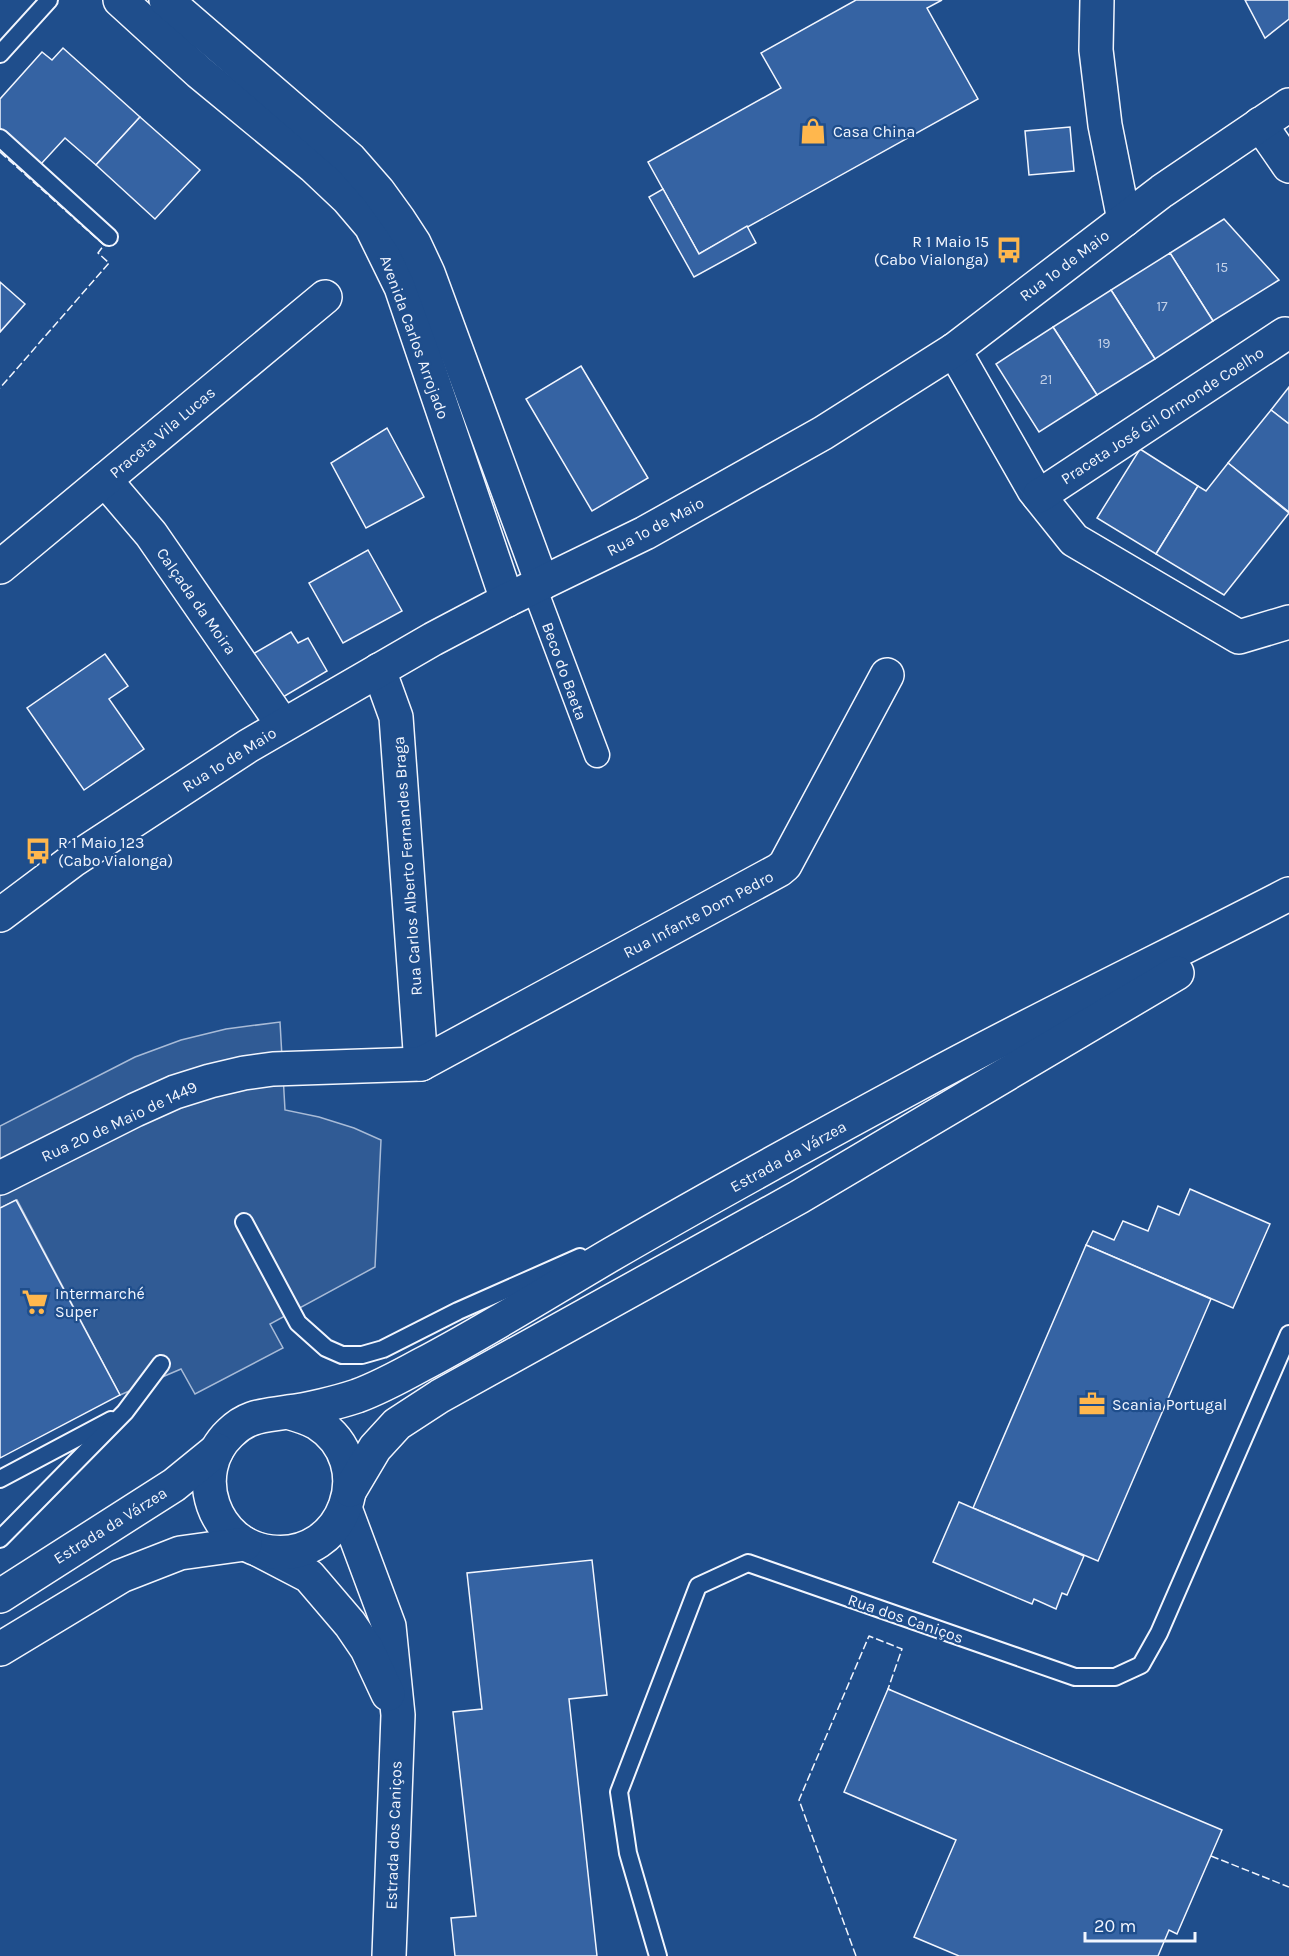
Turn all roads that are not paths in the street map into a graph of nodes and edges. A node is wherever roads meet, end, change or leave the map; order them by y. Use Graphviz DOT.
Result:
graph roads {
  1 [pos="49,0"];
  2 [pos="120,0"];
  3 [pos="166,0"];
  4 [pos="1097,0"];
  5 [pos="0,54"];
  6 [pos="1289,105"];
  7 [pos="1260,124"];
  8 [pos="0,138"];
  9 [pos="1289,166"];
  10 [pos="1124,220"];
  11 [pos="109,237"];
  12 [pos="325,297"];
  13 [pos="1287,334"];
  14 [pos="954,350"];
  15 [pos="105,480"];
  16 [pos="1039,495"];
  17 [pos="0,567"];
  18 [pos="528,590"];
  19 [pos="1289,622"];
  20 [pos="379,670"];
  21 [pos="887,675"];
  22 [pos="283,725"];
  23 [pos="597,755"];
  24 [pos="1289,894"];
  25 [pos="1289,904"];
  26 [pos="0,915"];
  27 [pos="421,1064"];
  28 [pos="0,1178"];
  29 [pos="718,1195"];
  30 [pos="243,1222"];
  31 [pos="1289,1334"];
  32 [pos="161,1364"];
  33 [pos="125,1412"];
  34 [pos="287,1412"];
  35 [pos="217,1450"];
  36 [pos="0,1479"];
  37 [pos="347,1499"];
  38 [pos="0,1539"];
  39 [pos="252,1547"];
  40 [pos="0,1596"];
  41 [pos="0,1649"];
  42 [pos="398,1714"];
  43 [pos="389,1956"];
  44 [pos="658,1956"];
  1 -- 5 [label="lane"];
  2 -- 18 [label="street, Avenida Carlos Arrojado"];
  3 -- 18 [label="street, Avenida Carlos Arrojado"];
  4 -- 10 [label="street"];
  6 -- 7 [label="street, Rua 1º de Maio"];
  7 -- 9 [label="street"];
  7 -- 10 [label="street, Rua 1º de Maio"];
  8 -- 11 [label="lane"];
  10 -- 14 [label="street, Rua 1º de Maio"];
  12 -- 15 [label="street, Praceta Vila Lucas"];
  13 -- 16 [label="street, Praceta José Gil Ormonde Coelho"];
  14 -- 16 [label="street"];
  14 -- 18 [label="street, Rua 1º de Maio"];
  15 -- 17 [label="street, Praceta Vila Lucas"];
  15 -- 22 [label="street, Calçada da Moira"];
  16 -- 19 [label="street"];
  18 -- 20 [label="street, Rua 1º de Maio"];
  18 -- 23 [label="street, Beco do Baeta"];
  20 -- 22 [label="street, Rua 1º de Maio"];
  20 -- 27 [label="street, Rua Carlos Alberto Fernandes Braga"];
  21 -- 27 [label="street, Rua Infante Dom Pedro"];
  22 -- 26 [label="street, Rua 1º de Maio"];
  24 -- 29 [label="street, Estrada da Várzea"];
  25 -- 37 [label="street"];
  27 -- 28 [label="street, Rua 20 de Maio de 1449"];
  29 -- 30 [label="lane"];
  29 -- 34 [label="street, Estrada da Várzea"];
  31 -- 44 [label="lane, Rua dos Caniços"];
  32 -- 33 [label="lane"];
  33 -- 36 [label="lane"];
  33 -- 38 [label="lane"];
  34 -- 35 [label="street, Estrada da Várzea"];
  34 -- 37 [label="street, Estrada da Várzea"];
  35 -- 39 [label="street, Estrada da Várzea"];
  35 -- 40 [label="street, Estrada da Várzea"];
  37 -- 39 [label="street"];
  37 -- 42 [label="street, Estrada dos Caniços"];
  39 -- 41 [label="street"];
  39 -- 42 [label="street, Estrada dos Caniços"];
  42 -- 43 [label="street, Estrada dos Caniços"];
}
